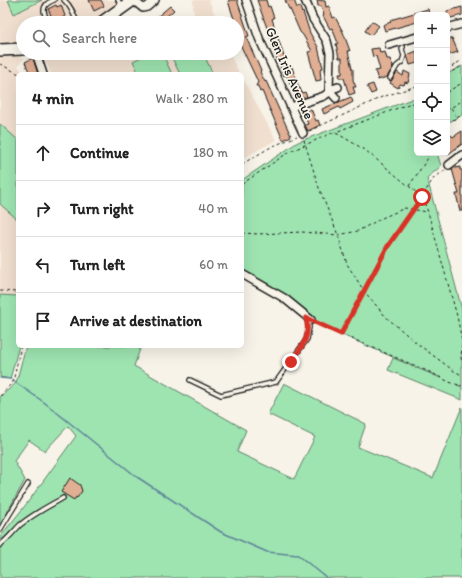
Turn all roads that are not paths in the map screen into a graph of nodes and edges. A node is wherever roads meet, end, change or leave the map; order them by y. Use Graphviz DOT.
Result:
graph roads {
  1 [pos="54,0"];
  2 [pos="64,0"];
  3 [pos="133,0"];
  4 [pos="155,0"];
  5 [pos="246,0"];
  6 [pos="305,0"];
  7 [pos="120,4"];
  8 [pos="44,16"];
  9 [pos="74,16"];
  10 [pos="108,16"];
  11 [pos="462,24"];
  12 [pos="450,27"];
  13 [pos="414,38"];
  14 [pos="388,45"];
  15 [pos="401,45"];
  16 [pos="16,49"];
  17 [pos="0,50"];
  18 [pos="38,60"];
  19 [pos="42,72"];
  20 [pos="390,78"];
  21 [pos="338,87"];
  22 [pos="329,90"];
  23 [pos="336,98"];
  24 [pos="291,107"];
  25 [pos="303,133"];
  26 [pos="462,155"];
  27 [pos="449,165"];
  28 [pos="244,275"];
  29 [pos="309,319"];
  30 [pos="190,380"];
  31 [pos="28,484"];
  32 [pos="62,498"];
  33 [pos="0,530"];
  34 [pos="0,545"];
  1 -- 8 [label="lane"];
  2 -- 9 [label="lane"];
  3 -- 4 [label="street"];
  3 -- 7 [label="main road"];
  5 -- 24 [label="street, Glen Iris Avenue"];
  6 -- 22 [label="street"];
  7 -- 10 [label="main road"];
  11 -- 12 [label="street"];
  13 -- 15 [label="street"];
  14 -- 15 [label="street"];
  15 -- 20 [label="lane"];
  16 -- 17 [label="main road"];
  18 -- 19 [label="street"];
  21 -- 22 [label="street"];
  22 -- 23 [label="street"];
  22 -- 24 [label="street"];
  24 -- 25 [label="street, Glen Iris Avenue"];
  26 -- 27 [label="street"];
  28 -- 29 [label="street"];
  29 -- 30 [label="lane"];
  31 -- 33 [label="lane"];
  32 -- 34 [label="lane"];
}
